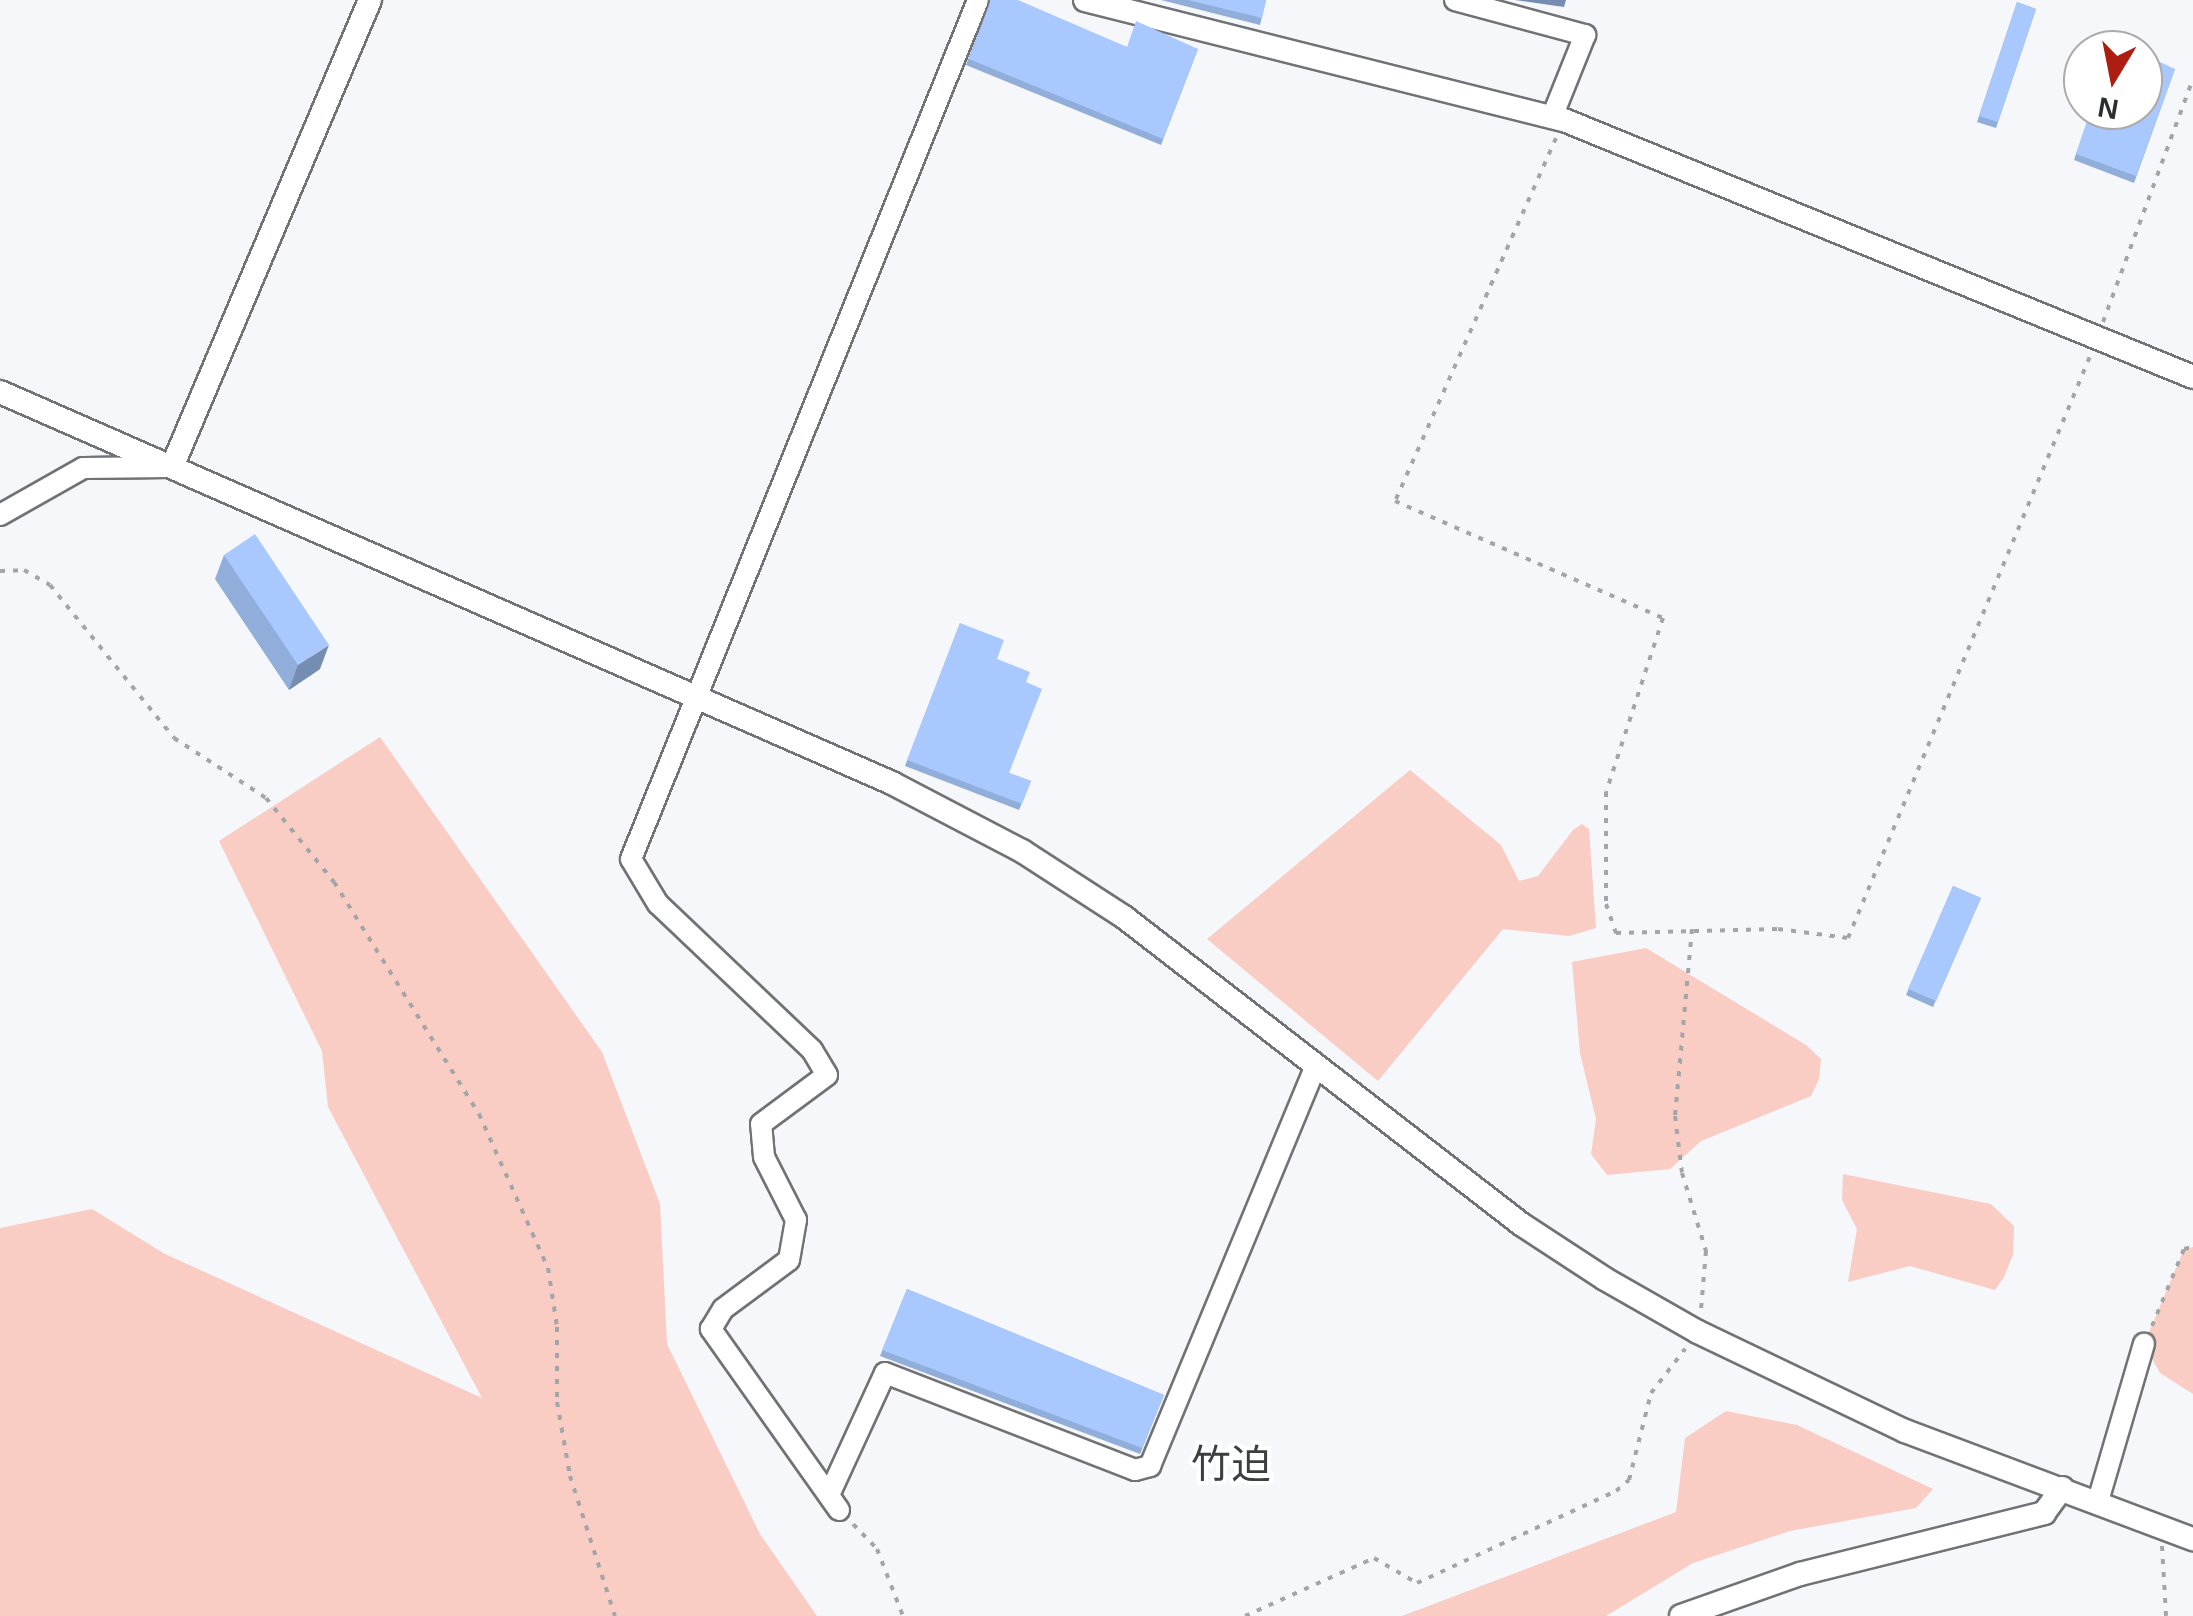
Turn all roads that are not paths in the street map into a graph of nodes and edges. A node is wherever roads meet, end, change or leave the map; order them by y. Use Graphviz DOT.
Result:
graph roads {
  1 [pos="370,0"];
  2 [pos="978,0"];
  3 [pos="1085,0"];
  4 [pos="1455,0"];
  5 [pos="1558,119"];
  6 [pos="2193,377"];
  7 [pos="0,392"];
  8 [pos="172,466"];
  9 [pos="0,515"];
  10 [pos="695,692"];
  11 [pos="1316,1068"];
  12 [pos="2144,1344"];
  13 [pos="2062,1488"];
  14 [pos="2098,1500"];
  15 [pos="2193,1539"];
  16 [pos="1681,1616"];
  1 -- 8 [label="street"];
  2 -- 10 [label="street"];
  3 -- 5 [label="street"];
  4 -- 5 [label="street"];
  5 -- 6 [label="street"];
  7 -- 8 [label="street"];
  8 -- 9 [label="street"];
  8 -- 10 [label="street"];
  10 -- 11 [label="street"];
  10 -- 11 [label="street"];
  11 -- 13 [label="street"];
  12 -- 14 [label="street"];
  13 -- 14 [label="street"];
  13 -- 16 [label="street"];
  14 -- 15 [label="street"];
}
